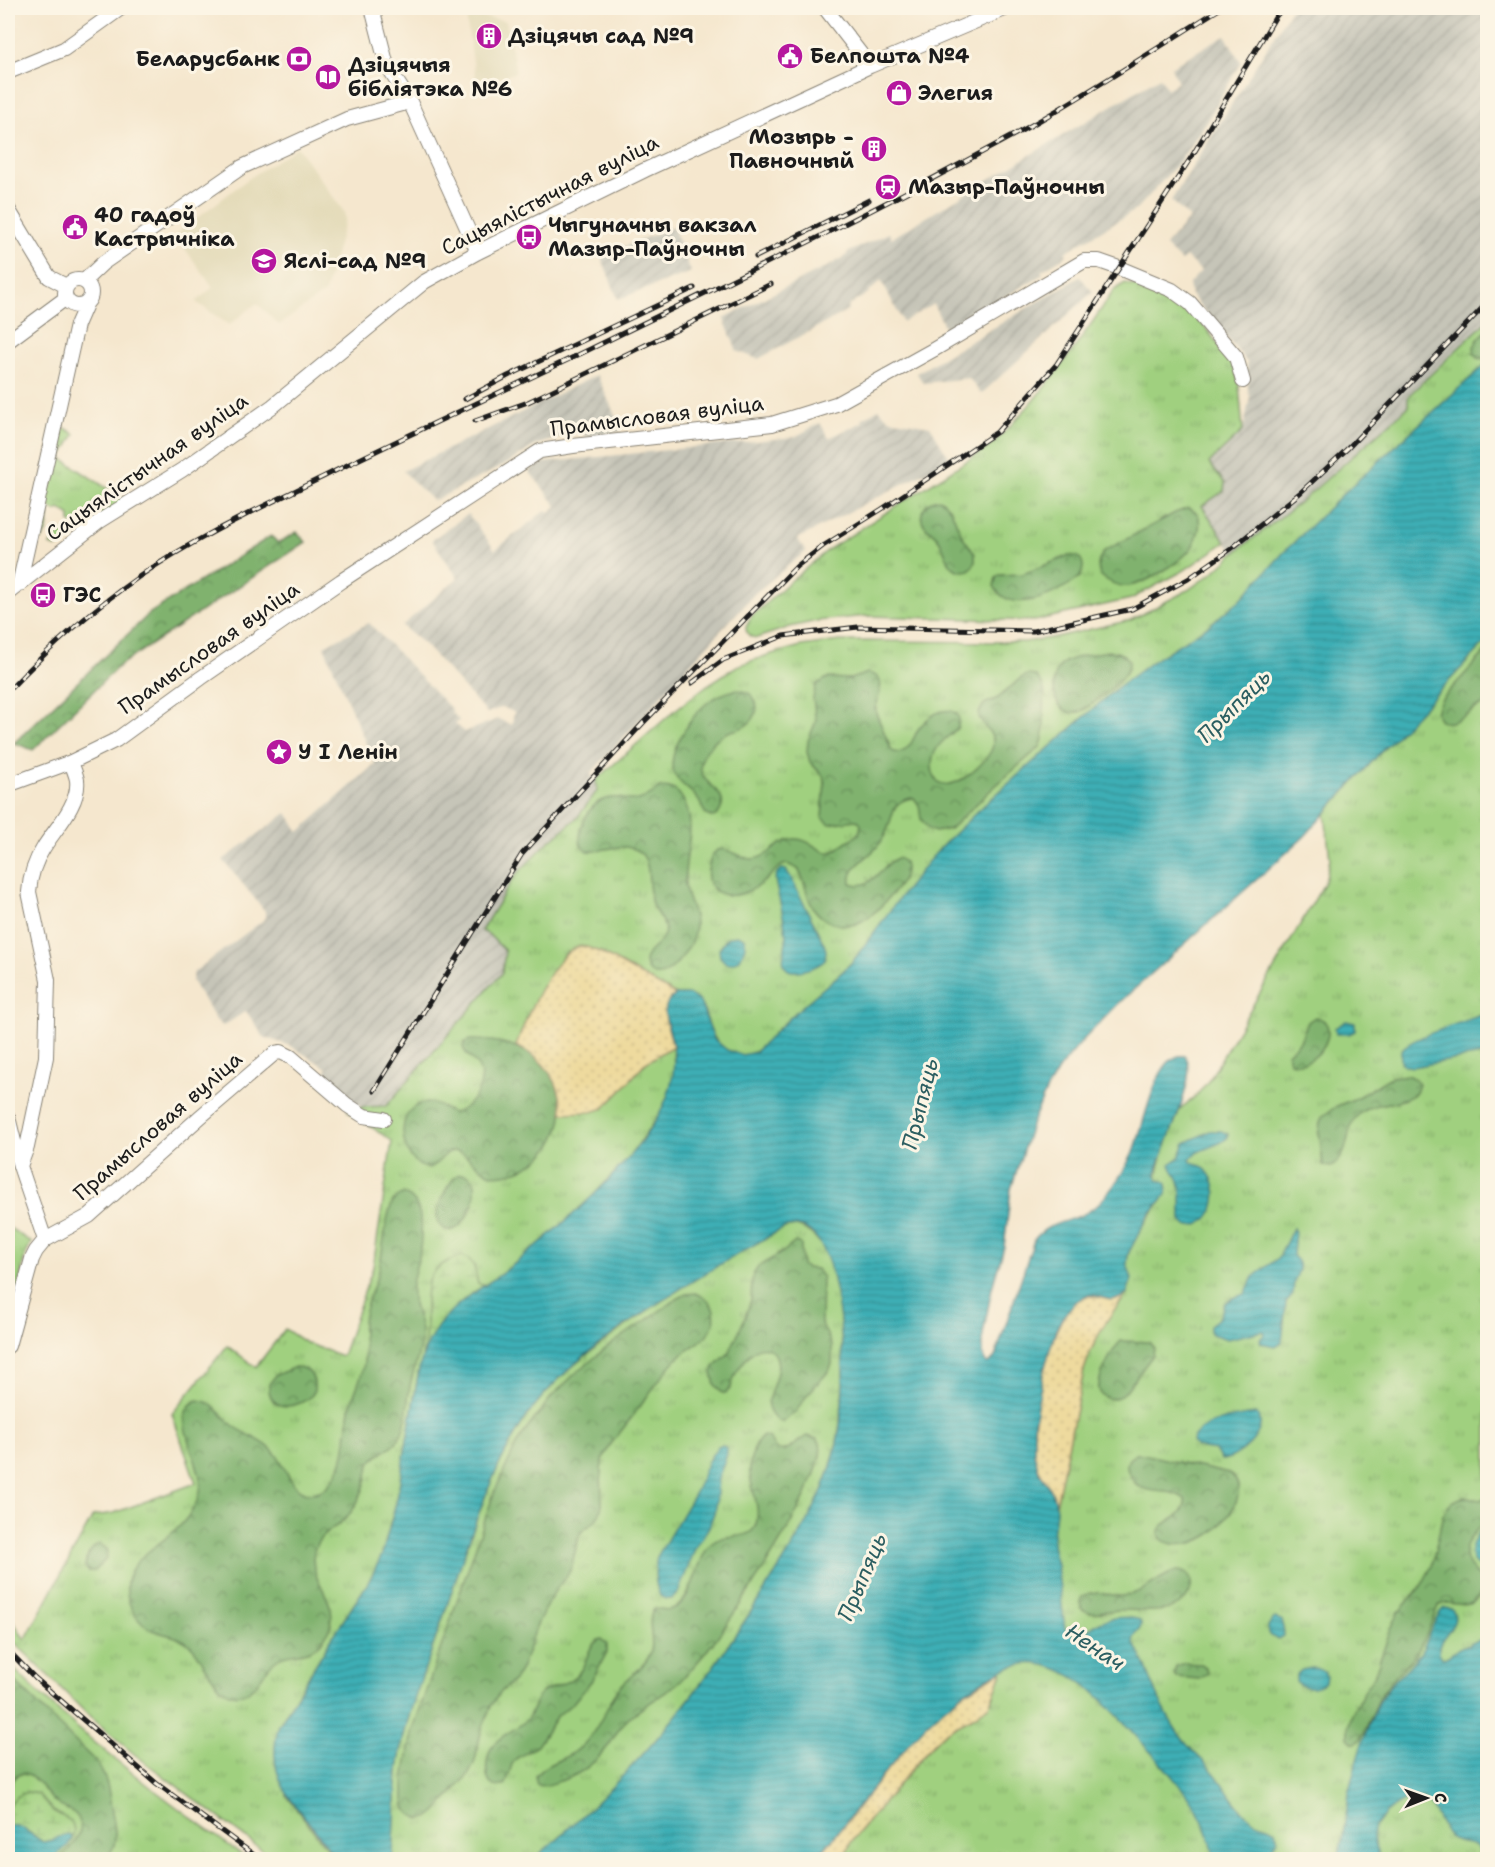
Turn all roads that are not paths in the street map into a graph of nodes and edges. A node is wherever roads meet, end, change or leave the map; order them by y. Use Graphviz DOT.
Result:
graph roads {
  1 [pos="121,8"];
  2 [pos="372,8"];
  3 [pos="825,8"];
  4 [pos="1007,8"];
  5 [pos="870,66"];
  6 [pos="8,72"];
  7 [pos="410,102"];
  8 [pos="8,209"];
  9 [pos="478,252"];
  10 [pos="84,281"];
  11 [pos="66,295"];
  12 [pos="87,302"];
  13 [pos="77,325"];
  14 [pos="8,341"];
  15 [pos="1243,381"];
  16 [pos="13,589"];
  17 [pos="71,762"];
  18 [pos="8,785"];
  19 [pos="8,1118"];
  20 [pos="384,1119"];
  21 [pos="20,1166"];
  22 [pos="45,1240"];
  23 [pos="8,1346"];
  1 -- 6 [label="street"];
  2 -- 7 [label="street"];
  3 -- 5 [label="street"];
  4 -- 5 [label="street, Сацыялістычная вуліца"];
  5 -- 9 [label="street, Сацыялістычная вуліца"];
  7 -- 9 [label="street"];
  7 -- 10 [label="street"];
  8 -- 11 [label="street"];
  9 -- 16 [label="street, Сацыялістычная вуліца"];
  10 -- 11 [label="street"];
  10 -- 12 [label="street"];
  11 -- 12 [label="street"];
  11 -- 13 [label="street"];
  11 -- 14 [label="street"];
  12 -- 13 [label="street"];
  13 -- 16 [label="street"];
  15 -- 17 [label="street, Прамысловая вуліца"];
  17 -- 18 [label="street, Прамысловая вуліца"];
  17 -- 21 [label="street"];
  19 -- 21 [label="street"];
  20 -- 22 [label="street, Прамысловая вуліца"];
  21 -- 22 [label="street"];
  22 -- 23 [label="street"];
}
